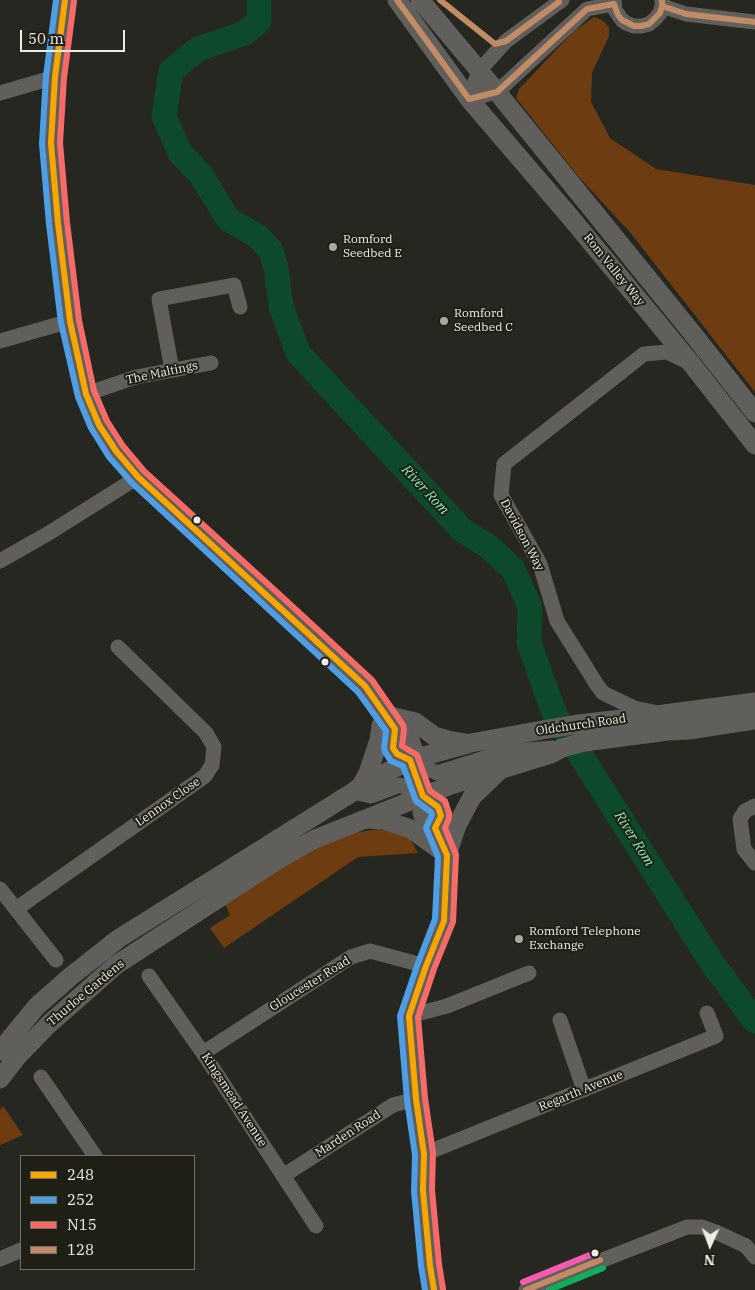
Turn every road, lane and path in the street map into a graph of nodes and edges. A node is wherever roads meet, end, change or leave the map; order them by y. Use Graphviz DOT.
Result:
graph roads {
  1 [pos="65,0"];
  2 [pos="397,0"];
  3 [pos="420,0"];
  4 [pos="562,0"];
  5 [pos="614,2"];
  6 [pos="662,3"];
  7 [pos="755,22"];
  8 [pos="479,71"];
  9 [pos="55,77"];
  10 [pos="497,92"];
  11 [pos="0,93"];
  12 [pos="469,99"];
  13 [pos="240,307"];
  14 [pos="70,321"];
  15 [pos="0,341"];
  16 [pos="690,362"];
  17 [pos="211,363"];
  18 [pos="172,370"];
  19 [pos="86,394"];
  20 [pos="755,413"];
  21 [pos="755,445"];
  22 [pos="138,477"];
  23 [pos="0,561"];
  24 [pos="118,647"];
  25 [pos="755,702"];
  26 [pos="664,714"];
  27 [pos="755,720"];
  28 [pos="390,722"];
  29 [pos="471,743"];
  30 [pos="562,748"];
  31 [pos="410,760"];
  32 [pos="502,769"];
  33 [pos="357,789"];
  34 [pos="423,796"];
  35 [pos="755,806"];
  36 [pos="364,819"];
  37 [pos="447,856"];
  38 [pos="755,863"];
  39 [pos="0,889"];
  40 [pos="16,909"];
  41 [pos="56,960"];
  42 [pos="426,966"];
  43 [pos="529,973"];
  44 [pos="149,976"];
  45 [pos="706,1014"];
  46 [pos="409,1016"];
  47 [pos="560,1020"];
  48 [pos="0,1051"];
  49 [pos="203,1053"];
  50 [pos="41,1077"];
  51 [pos="0,1079"];
  52 [pos="584,1090"];
  53 [pos="416,1099"];
  54 [pos="424,1154"];
  55 [pos="94,1155"];
  56 [pos="283,1176"];
  57 [pos="316,1226"];
  58 [pos="20,1250"];
  59 [pos="755,1257"];
  60 [pos="0,1259"];
  61 [pos="434,1290"];
  62 [pos="526,1290"];
  1 -- 9 [label="street"];
  2 -- 12 [label="main road, Rom Valley Way"];
  3 -- 8 [label="main road, Rom Valley Way"];
  4 -- 8 [label="street"];
  5 -- 6 [label="street"];
  5 -- 10 [label="street"];
  6 -- 7 [label="street"];
  8 -- 10 [label="main road, Rom Valley Way"];
  8 -- 12 [label="street"];
  9 -- 11 [label="street"];
  9 -- 14 [label="street"];
  10 -- 12 [label="street"];
  10 -- 20 [label="main road, Rom Valley Way"];
  12 -- 16 [label="main road, Rom Valley Way"];
  13 -- 18 [label="street"];
  14 -- 15 [label="street"];
  14 -- 19 [label="street"];
  16 -- 21 [label="main road, Rom Valley Way"];
  16 -- 26 [label="street, Davidson Way"];
  17 -- 18 [label="street, The Maltings"];
  18 -- 19 [label="street, The Maltings"];
  19 -- 22 [label="street"];
  22 -- 23 [label="street"];
  22 -- 28 [label="street"];
  24 -- 40 [label="street, Lennox Close"];
  25 -- 26 [label="main road, Oldchurch Road"];
  26 -- 29 [label="main road, Oldchurch Road"];
  27 -- 30 [label="main road, Oldchurch Road"];
  28 -- 29 [label="main road"];
  28 -- 31 [label="street"];
  28 -- 33 [label="main road"];
  29 -- 31 [label="main road, Oldchurch Road"];
  30 -- 31 [label="street"];
  30 -- 32 [label="main road, Oldchurch Road"];
  31 -- 33 [label="main road, Thurloe Gardens"];
  31 -- 34 [label="street"];
  32 -- 34 [label="main road, Oldchurch Road"];
  32 -- 37 [label="main road"];
  33 -- 34 [label="street"];
  33 -- 48 [label="main road, Thurloe Gardens"];
  34 -- 36 [label="main road, Thurloe Gardens"];
  34 -- 37 [label="street"];
  35 -- 38 [label="street"];
  36 -- 37 [label="main road"];
  36 -- 51 [label="main road, Thurloe Gardens"];
  37 -- 42 [label="street"];
  39 -- 40 [label="street"];
  40 -- 41 [label="street"];
  42 -- 46 [label="street"];
  42 -- 49 [label="street, Gloucester Road"];
  43 -- 46 [label="street"];
  44 -- 49 [label="street, Kingsmead Avenue"];
  45 -- 52 [label="street, Regarth Avenue"];
  46 -- 53 [label="street"];
  47 -- 52 [label="street"];
  49 -- 56 [label="street, Kingsmead Avenue"];
  50 -- 55 [label="street"];
  52 -- 54 [label="street, Regarth Avenue"];
  53 -- 54 [label="street"];
  53 -- 56 [label="street, Marden Road"];
  54 -- 61 [label="street"];
  56 -- 57 [label="street, Kingsmead Avenue"];
  58 -- 60 [label="street"];
  59 -- 62 [label="street"];
}
